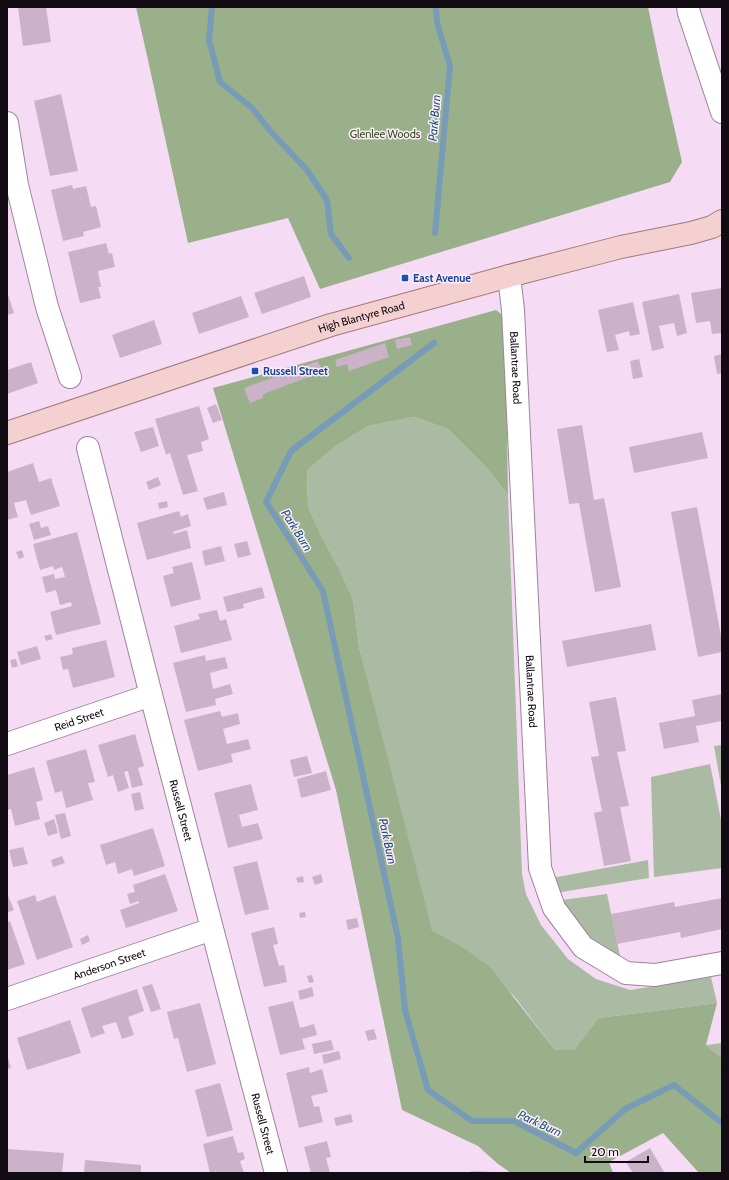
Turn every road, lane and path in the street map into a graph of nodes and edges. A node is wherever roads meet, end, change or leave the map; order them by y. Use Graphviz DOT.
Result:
graph roads {
  1 [pos="688,7"];
  2 [pos="722,112"];
  3 [pos="7,123"];
  4 [pos="722,221"];
  5 [pos="509,276"];
  6 [pos="70,377"];
  7 [pos="7,433"];
  8 [pos="88,448"];
  9 [pos="151,695"];
  10 [pos="7,744"];
  11 [pos="212,929"];
  12 [pos="722,963"];
  13 [pos="7,999"];
  14 [pos="276,1173"];
  1 -- 2 [label="street"];
  3 -- 6 [label="street"];
  4 -- 5 [label="main road, High Blantyre Road"];
  5 -- 7 [label="main road, High Blantyre Road"];
  5 -- 12 [label="street, Ballantrae Road"];
  8 -- 9 [label="street, Russell Street"];
  9 -- 10 [label="street, Reid Street"];
  9 -- 11 [label="street, Russell Street"];
  11 -- 13 [label="street, Anderson Street"];
  11 -- 14 [label="street, Russell Street"];
}
